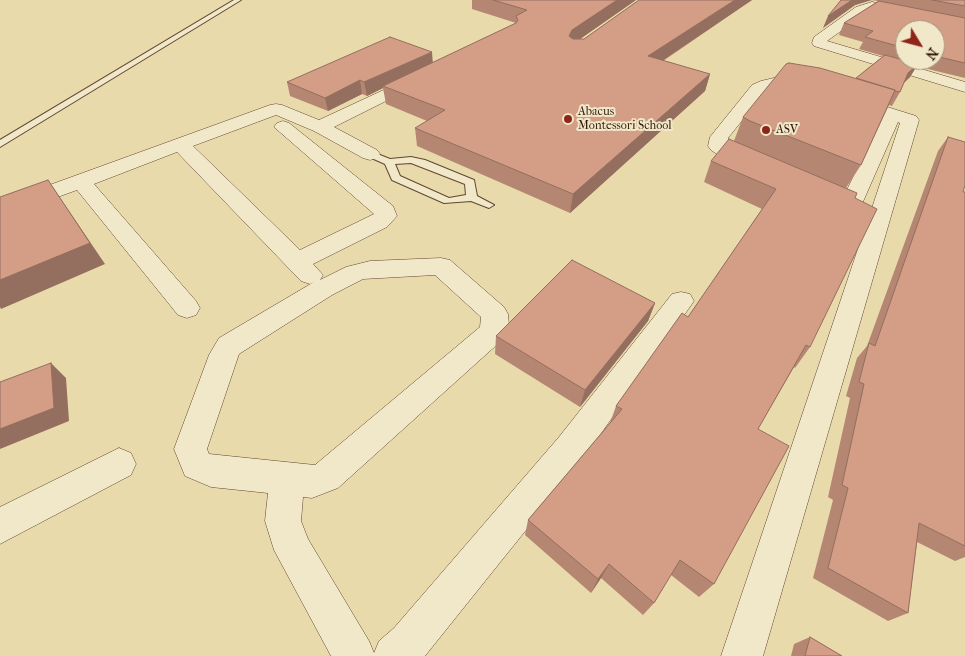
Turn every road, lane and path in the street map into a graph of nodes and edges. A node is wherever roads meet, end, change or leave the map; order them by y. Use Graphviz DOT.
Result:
graph roads {
  1 [pos="238,0"];
  2 [pos="965,26"];
  3 [pos="432,73"];
  4 [pos="965,86"];
  5 [pos="901,117"];
  6 [pos="283,127"];
  7 [pos="320,127"];
  8 [pos="0,144"];
  9 [pos="182,145"];
  10 [pos="370,154"];
  11 [pos="389,162"];
  12 [pos="773,173"];
  13 [pos="81,182"];
  14 [pos="825,196"];
  15 [pos="472,198"];
  16 [pos="489,205"];
  17 [pos="850,206"];
  18 [pos="0,211"];
  19 [pos="879,219"];
  20 [pos="296,262"];
  21 [pos="323,289"];
  22 [pos="681,301"];
  23 [pos="187,308"];
  24 [pos="119,464"];
  25 [pos="287,479"];
  26 [pos="0,526"];
  27 [pos="354,656"];
  28 [pos="394,656"];
  29 [pos="742,656"];
  1 -- 8 [label="lane"];
  2 -- 4 [label="street"];
  3 -- 7 [label="street"];
  5 -- 12 [label="street"];
  5 -- 17 [label="street"];
  5 -- 19 [label="street"];
  6 -- 20 [label="street"];
  7 -- 9 [label="street"];
  7 -- 10 [label="street"];
  9 -- 13 [label="street"];
  9 -- 20 [label="street"];
  10 -- 11 [label="lane"];
  11 -- 15 [label="lane"];
  11 -- 15 [label="lane"];
  13 -- 18 [label="street"];
  13 -- 23 [label="street"];
  14 -- 17 [label="street"];
  15 -- 16 [label="lane"];
  17 -- 19 [label="street"];
  19 -- 29 [label="street"];
  20 -- 21 [label="street"];
  21 -- 25 [label="street"];
  21 -- 25 [label="street"];
  22 -- 28 [label="street"];
  24 -- 26 [label="street"];
  25 -- 27 [label="street"];
}
